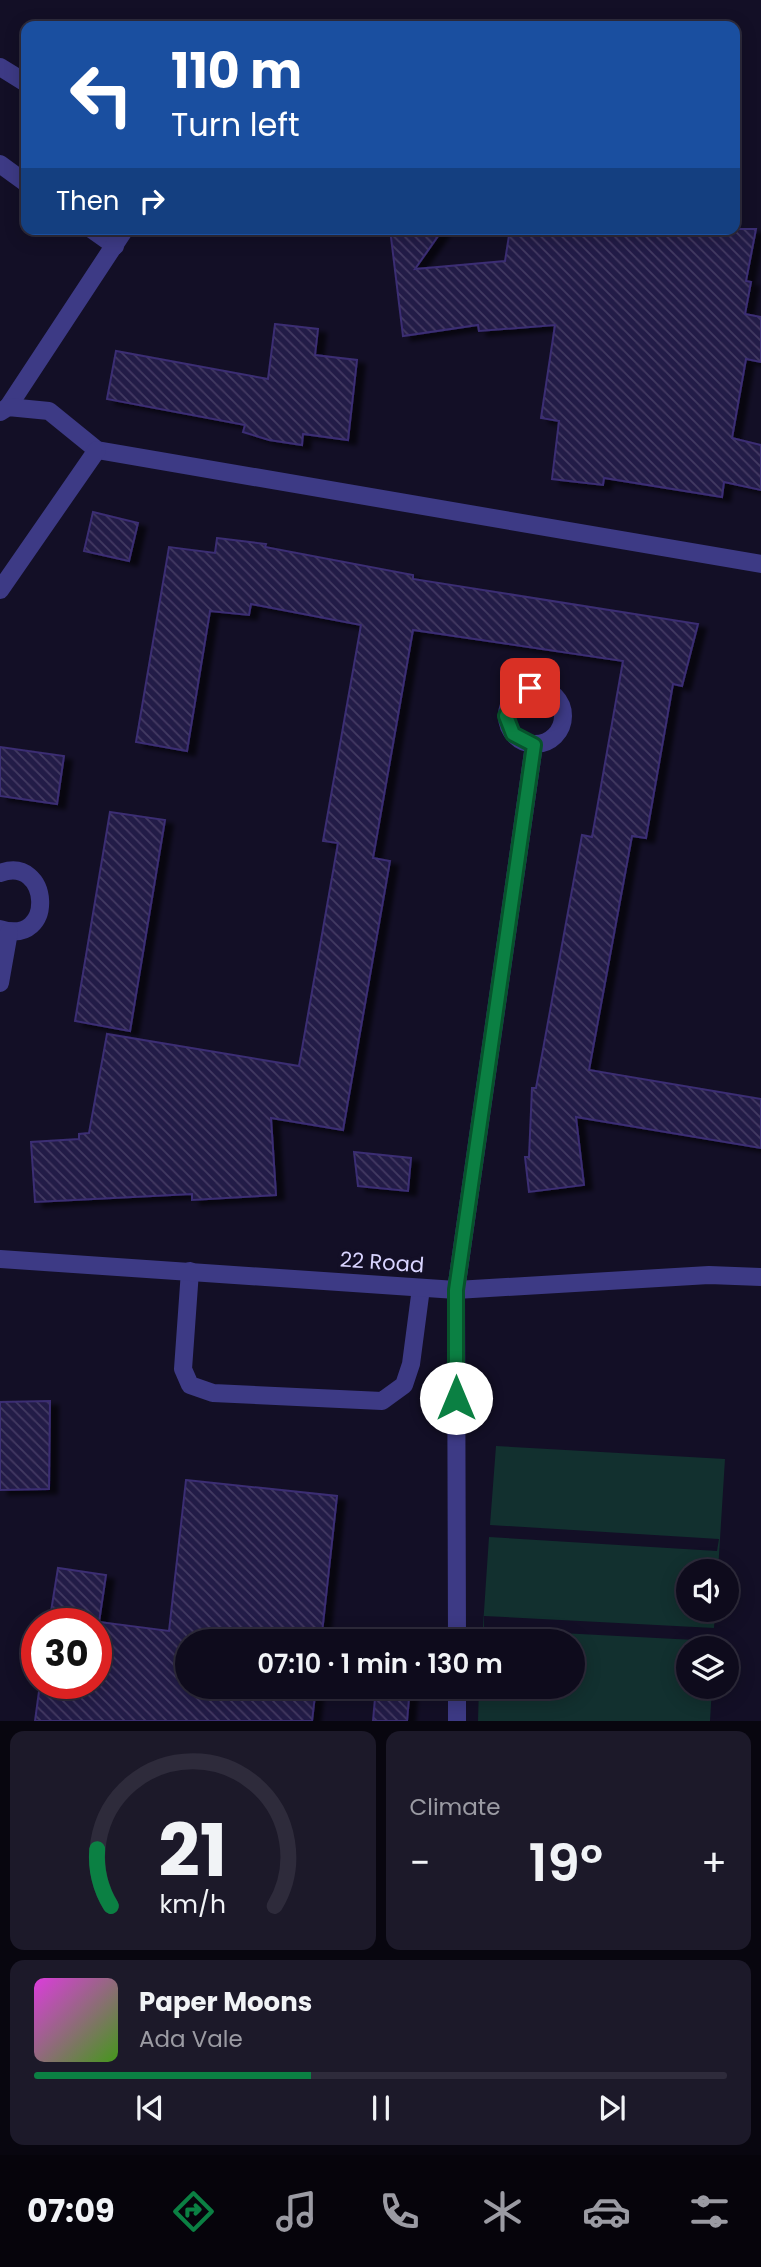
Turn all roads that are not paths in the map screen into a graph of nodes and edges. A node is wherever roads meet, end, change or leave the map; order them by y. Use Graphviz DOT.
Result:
graph roads {
  1 [pos="0,66"];
  2 [pos="21,79"];
  3 [pos="0,164"];
  4 [pos="21,179"];
  5 [pos="99,235"];
  6 [pos="122,235"];
  7 [pos="115,247"];
  8 [pos="4,409"];
  9 [pos="97,450"];
  10 [pos="761,564"];
  11 [pos="0,590"];
  12 [pos="534,745"];
  13 [pos="0,873"];
  14 [pos="5,931"];
  15 [pos="0,983"];
  16 [pos="0,1259"];
  17 [pos="190,1271"];
  18 [pos="761,1277"];
  19 [pos="421,1288"];
  20 [pos="456,1290"];
  21 [pos="457,1629"];
  22 [pos="457,1699"];
  23 [pos="457,1721"];
  1 -- 2 [label="street"];
  3 -- 4 [label="street"];
  5 -- 7 [label="street"];
  6 -- 7 [label="street"];
  7 -- 8 [label="street"];
  8 -- 9 [label="street"];
  9 -- 10 [label="street"];
  9 -- 11 [label="street"];
  12 -- 20 [label="street"];
  13 -- 14 [label="street"];
  14 -- 15 [label="street"];
  16 -- 17 [label="street, 22 Road"];
  17 -- 19 [label="street, 22 Road"];
  17 -- 19 [label="street"];
  18 -- 20 [label="street, 22 Road"];
  19 -- 20 [label="street, 22 Road"];
  20 -- 21 [label="street"];
  22 -- 23 [label="street"];
}
